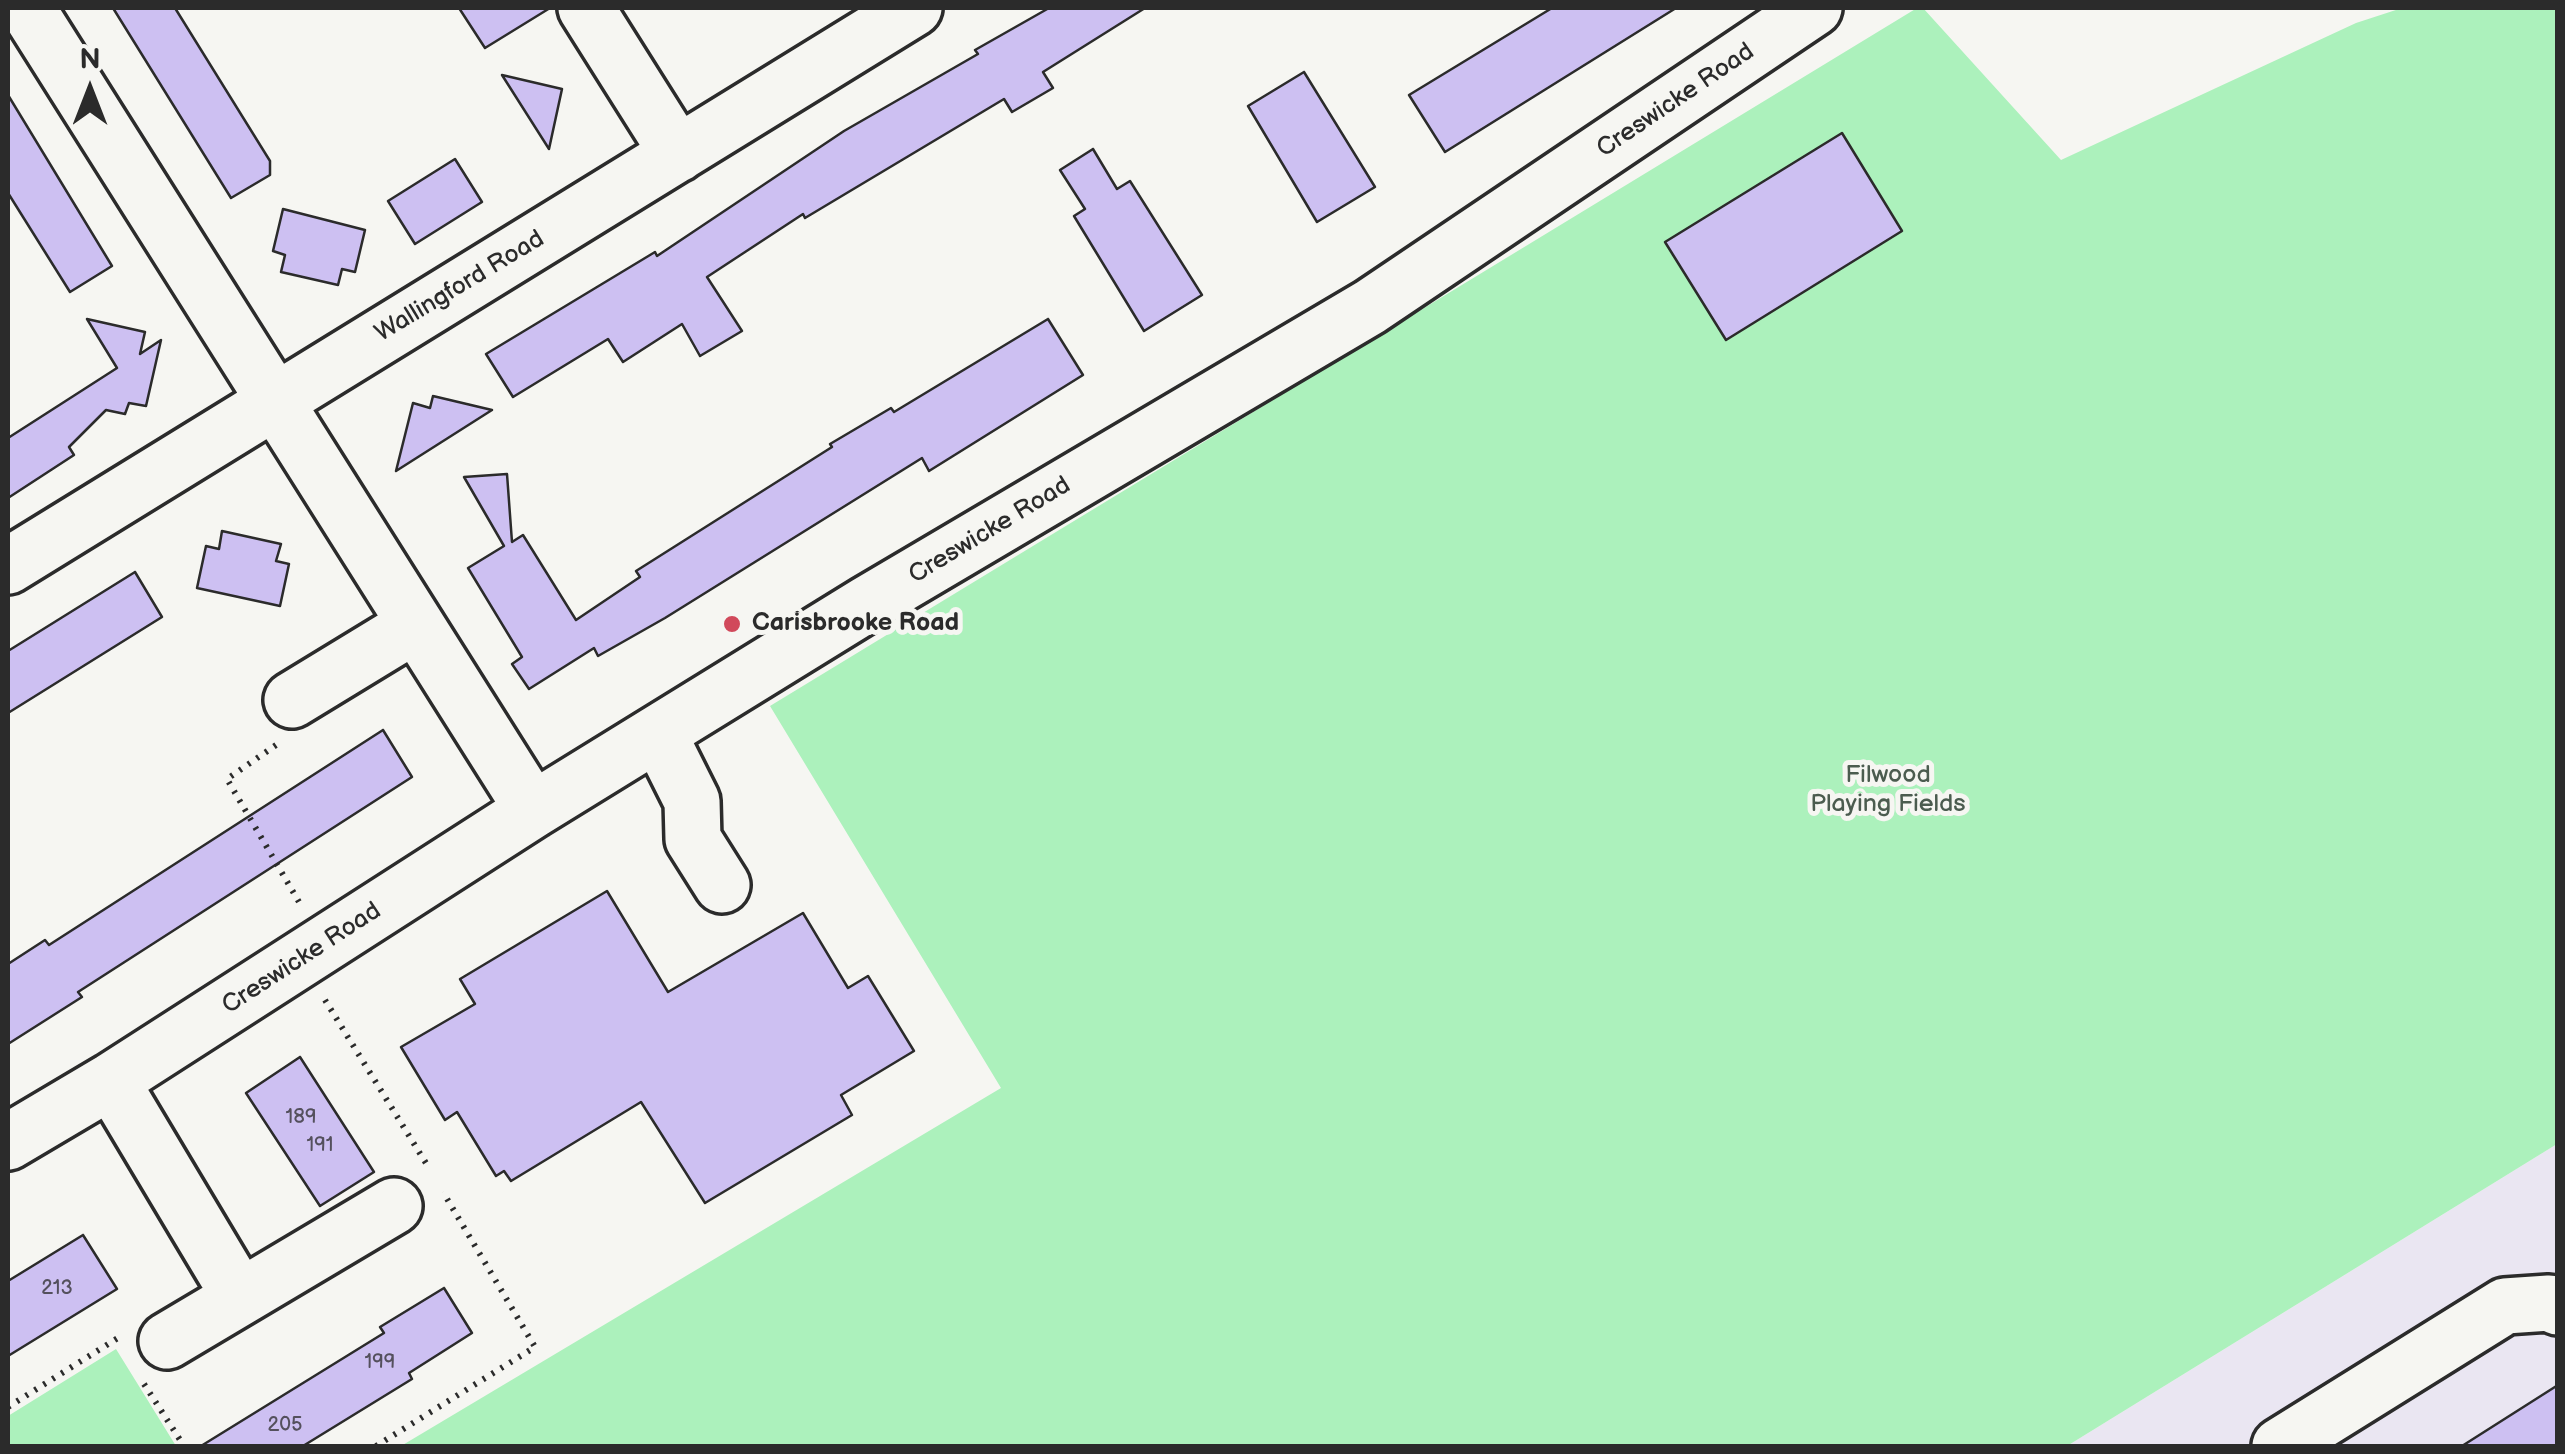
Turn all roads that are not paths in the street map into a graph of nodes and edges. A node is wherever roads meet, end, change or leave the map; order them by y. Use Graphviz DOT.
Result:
graph roads {
  1 [pos="27,8"];
  2 [pos="586,8"];
  3 [pos="914,8"];
  4 [pos="1814,8"];
  5 [pos="678,154"];
  6 [pos="273,400"];
  7 [pos="8,566"];
  8 [pos="416,625"];
  9 [pos="292,700"];
  10 [pos="659,735"];
  11 [pos="533,810"];
  12 [pos="722,886"];
  13 [pos="111,1081"];
  14 [pos="8,1142"];
  15 [pos="394,1206"];
  16 [pos="240,1297"];
  17 [pos="2558,1307"];
  18 [pos="136,1351"];
  19 [pos="2280,1446"];
  1 -- 6 [label="street"];
  2 -- 5 [label="street"];
  3 -- 5 [label="street, Wallingford Road"];
  4 -- 10 [label="street, Creswicke Road"];
  5 -- 6 [label="street, Wallingford Road"];
  6 -- 7 [label="street, Wallingford Road"];
  6 -- 8 [label="street"];
  8 -- 9 [label="street"];
  8 -- 11 [label="street"];
  10 -- 11 [label="street, Creswicke Road"];
  10 -- 12 [label="street"];
  11 -- 13 [label="street, Creswicke Road"];
  13 -- 14 [label="street, Creswicke Road"];
  13 -- 16 [label="street"];
  15 -- 16 [label="street"];
  16 -- 18 [label="street"];
  17 -- 19 [label="street"];
}
